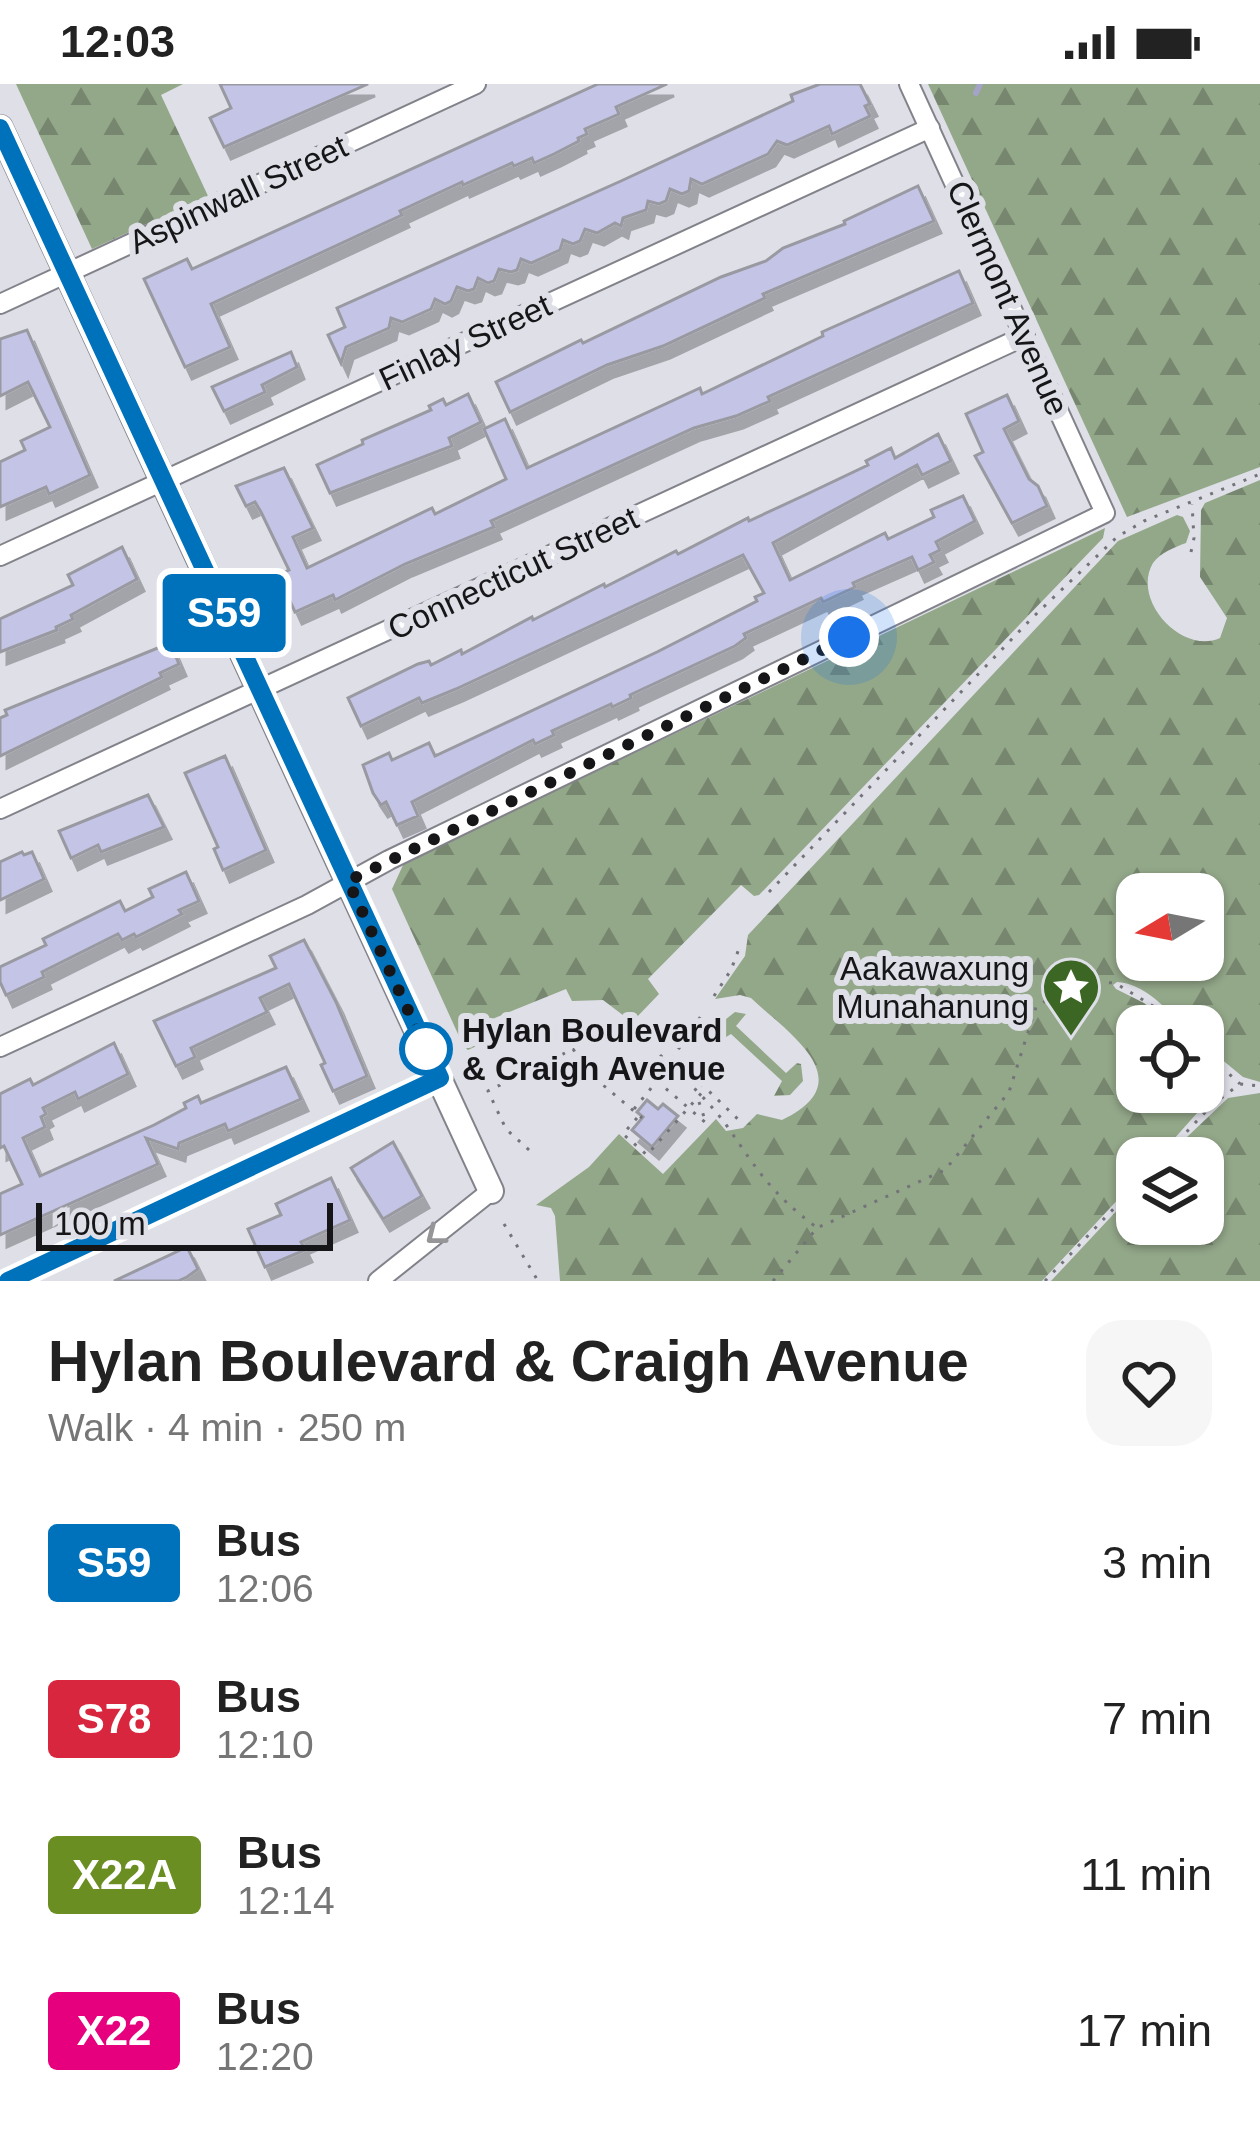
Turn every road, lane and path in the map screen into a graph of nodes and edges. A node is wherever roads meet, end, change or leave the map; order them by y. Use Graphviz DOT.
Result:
graph roads {
  1 [pos="476,84"];
  2 [pos="909,84"];
  3 [pos="0,128"];
  4 [pos="930,128"];
  5 [pos="67,274"];
  6 [pos="0,304"];
  7 [pos="1025,336"];
  8 [pos="1260,475"];
  9 [pos="163,481"];
  10 [pos="1192,502"];
  11 [pos="1191,552"];
  12 [pos="0,556"];
  13 [pos="259,690"];
  14 [pos="0,808"];
  15 [pos="348,881"];
  16 [pos="769,892"];
  17 [pos="740,946"];
  18 [pos="714,995"];
  19 [pos="1151,1005"];
  20 [pos="701,1016"];
  21 [pos="0,1047"];
  22 [pos="660,1055"];
  23 [pos="670,1064"];
  24 [pos="1224,1069"];
  25 [pos="692,1075"];
  26 [pos="440,1078"];
  27 [pos="657,1081"];
  28 [pos="1240,1084"];
  29 [pos="1260,1087"];
  30 [pos="706,1088"];
  31 [pos="699,1096"];
  32 [pos="687,1108"];
  33 [pos="632,1111"];
  34 [pos="743,1124"];
  35 [pos="1182,1137"];
  36 [pos="529,1150"];
  37 [pos="491,1191"];
  38 [pos="1116,1206"];
  39 [pos="504,1224"];
  40 [pos="817,1228"];
  41 [pos="8,1281"];
  42 [pos="377,1281"];
  43 [pos="538,1281"];
  44 [pos="773,1281"];
  45 [pos="1045,1281"];
  1 -- 5 [label="street, Aspinwall Street"];
  2 -- 4 [label="street, Clermont Avenue"];
  3 -- 5 [label="street"];
  4 -- 7 [label="street, Clermont Avenue"];
  4 -- 9 [label="street, Finlay Street"];
  5 -- 6 [label="street, Aspinwall Street"];
  5 -- 9 [label="street"];
  7 -- 13 [label="street, Connecticut Street"];
  7 -- 15 [label="street, Clermont Avenue"];
  8 -- 10 [label="path"];
  9 -- 12 [label="street, Finlay Street"];
  9 -- 13 [label="street"];
  10 -- 11 [label="path"];
  10 -- 16 [label="path"];
  13 -- 14 [label="street, Connecticut Street"];
  13 -- 15 [label="street"];
  15 -- 21 [label="street"];
  15 -- 26 [label="street"];
  17 -- 18 [label="path"];
  19 -- 40 [label="path"];
  20 -- 23 [label="path"];
  22 -- 23 [label="path"];
  23 -- 27 [label="path"];
  23 -- 31 [label="path"];
  24 -- 28 [label="path"];
  25 -- 30 [label="path"];
  26 -- 37 [label="street"];
  26 -- 41 [label="street"];
  27 -- 32 [label="path"];
  27 -- 33 [label="path"];
  28 -- 29 [label="path"];
  28 -- 35 [label="path"];
  30 -- 31 [label="path"];
  30 -- 34 [label="path"];
  31 -- 32 [label="path"];
  31 -- 32 [label="path"];
  31 -- 40 [label="path"];
  32 -- 33 [label="path"];
  33 -- 36 [label="path"];
  37 -- 42 [label="street, one-way"];
  38 -- 45 [label="path"];
  39 -- 43 [label="path"];
  40 -- 44 [label="path"];
}
